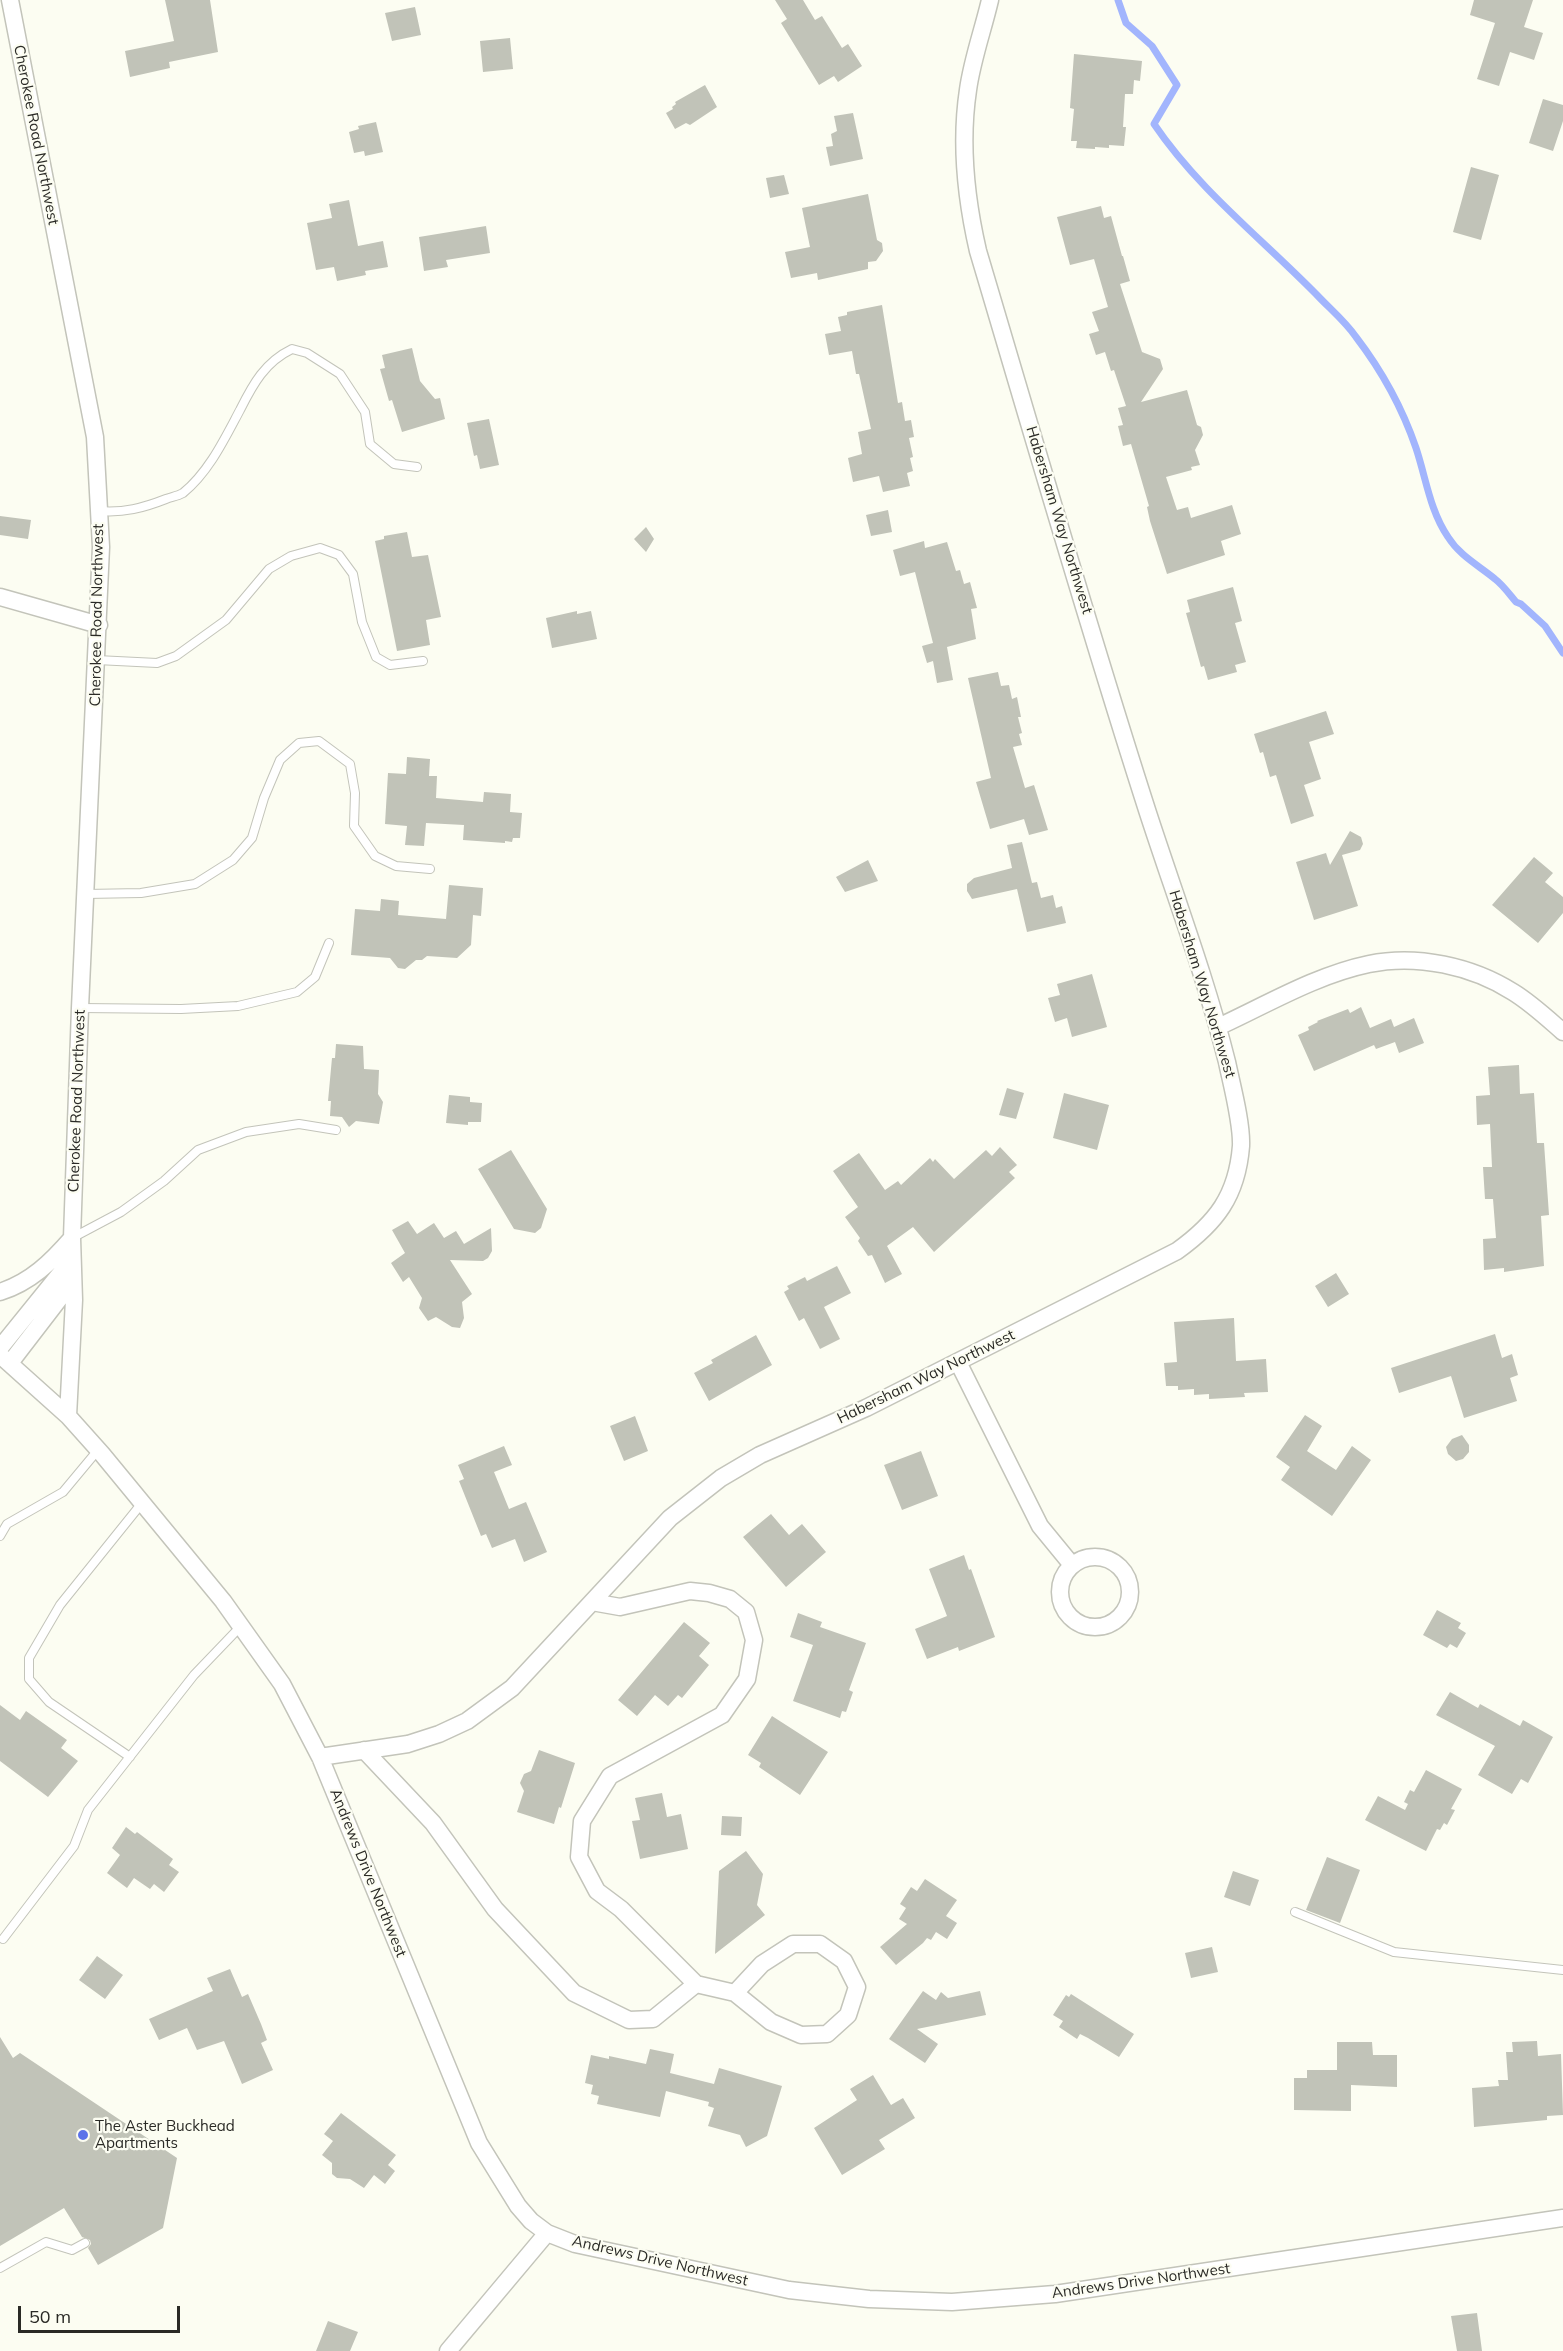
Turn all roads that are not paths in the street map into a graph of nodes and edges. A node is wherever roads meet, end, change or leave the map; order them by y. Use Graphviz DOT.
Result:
graph roads {
  1 [pos="990,0"];
  2 [pos="7,4"];
  3 [pos="417,467"];
  4 [pos="99,511"];
  5 [pos="0,597"];
  6 [pos="99,625"];
  7 [pos="97,660"];
  8 [pos="423,661"];
  9 [pos="430,869"];
  10 [pos="86,894"];
  11 [pos="329,943"];
  12 [pos="80,1008"];
  13 [pos="1218,1027"];
  14 [pos="1563,1032"];
  15 [pos="336,1130"];
  16 [pos="72,1238"];
  17 [pos="72,1259"];
  18 [pos="73,1281"];
  19 [pos="0,1292"];
  20 [pos="0,1348"];
  21 [pos="5,1359"];
  22 [pos="958,1362"];
  23 [pos="68,1416"];
  24 [pos="98,1450"];
  25 [pos="142,1503"];
  26 [pos="0,1536"];
  27 [pos="1072,1565"];
  28 [pos="592,1602"];
  29 [pos="241,1626"];
  30 [pos="364,1750"];
  31 [pos="130,1756"];
  32 [pos="321,1757"];
  33 [pos="1295,1912"];
  34 [pos="3,1939"];
  35 [pos="1563,1970"];
  36 [pos="696,1984"];
  37 [pos="735,1993"];
  38 [pos="1563,2218"];
  39 [pos="547,2233"];
  40 [pos="85,2242"];
  41 [pos="0,2268"];
  42 [pos="448,2351"];
  1 -- 13 [label="street, Habersham Way Northwest"];
  2 -- 4 [label="street, Cherokee Road Northwest"];
  3 -- 4 [label="lane"];
  4 -- 6 [label="street, Cherokee Road Northwest"];
  5 -- 6 [label="street"];
  6 -- 7 [label="street, Cherokee Road Northwest"];
  7 -- 8 [label="lane"];
  7 -- 10 [label="street, Cherokee Road Northwest"];
  9 -- 10 [label="lane"];
  10 -- 12 [label="street, Cherokee Road Northwest"];
  11 -- 12 [label="lane"];
  12 -- 16 [label="street, Cherokee Road Northwest"];
  13 -- 14 [label="street"];
  13 -- 22 [label="street, Habersham Way Northwest"];
  15 -- 16 [label="lane"];
  16 -- 17 [label="street, Cherokee Road Northwest"];
  16 -- 19 [label="street"];
  17 -- 18 [label="street, Cherokee Road Northwest"];
  17 -- 20 [label="street"];
  18 -- 21 [label="street"];
  18 -- 23 [label="street, Cherokee Road Northwest"];
  21 -- 23 [label="street, Andrews Drive Northwest"];
  22 -- 27 [label="street"];
  22 -- 28 [label="street, Habersham Way Northwest"];
  23 -- 24 [label="street, Andrews Drive Northwest"];
  24 -- 25 [label="street, Andrews Drive Northwest"];
  24 -- 26 [label="lane"];
  25 -- 29 [label="street, Andrews Drive Northwest"];
  25 -- 31 [label="lane"];
  27 -- 27 [label="street"];
  28 -- 30 [label="street, Habersham Way Northwest"];
  28 -- 36 [label="street"];
  29 -- 31 [label="lane"];
  29 -- 32 [label="street, Andrews Drive Northwest"];
  30 -- 32 [label="street, Habersham Way Northwest"];
  30 -- 36 [label="street"];
  31 -- 34 [label="lane"];
  32 -- 39 [label="street, Andrews Drive Northwest"];
  33 -- 35 [label="lane"];
  36 -- 37 [label="street"];
  37 -- 37 [label="street"];
  38 -- 39 [label="street, Andrews Drive Northwest"];
  39 -- 42 [label="street"];
  40 -- 41 [label="lane"];
}
